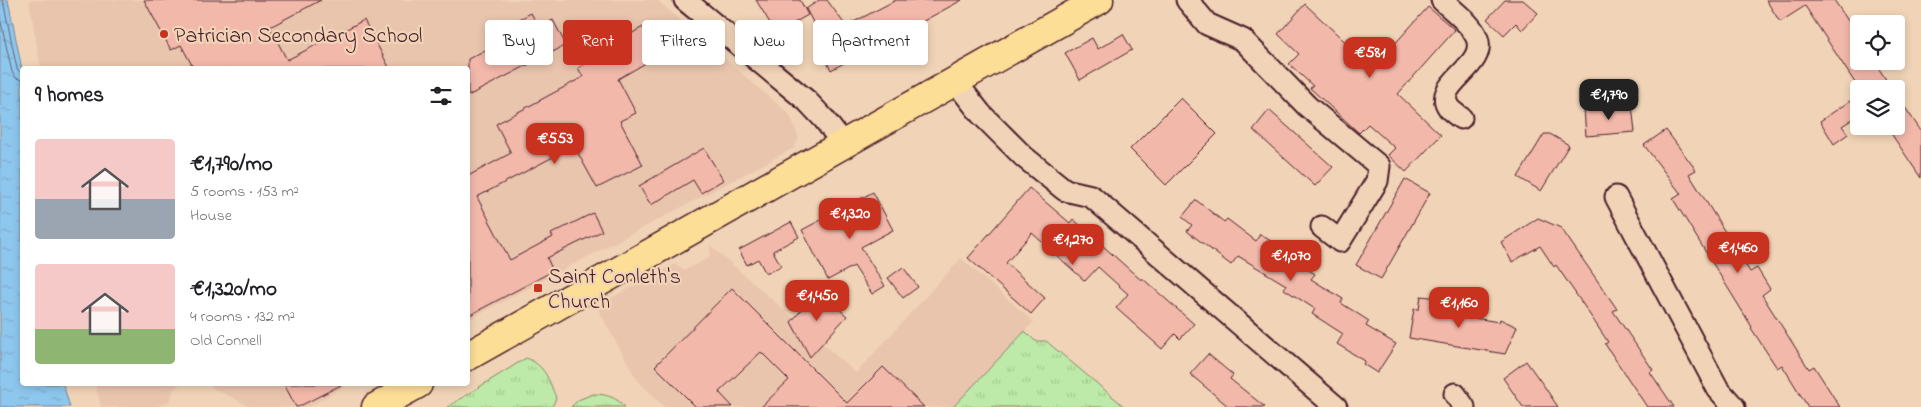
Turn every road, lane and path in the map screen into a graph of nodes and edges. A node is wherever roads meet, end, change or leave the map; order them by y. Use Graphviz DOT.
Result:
graph roads {
  1 [pos="685,0"];
  2 [pos="1099,0"];
  3 [pos="1187,0"];
  4 [pos="1442,0"];
  5 [pos="1464,7"];
  6 [pos="955,81"];
  7 [pos="1460,118"];
  8 [pos="843,144"];
  9 [pos="1616,197"];
  10 [pos="1322,228"];
  11 [pos="470,355"];
  12 [pos="414,386"];
  13 [pos="376,407"];
  14 [pos="1336,407"];
  15 [pos="1734,407"];
  1 -- 8 [label="street"];
  2 -- 6 [label="main road"];
  3 -- 10 [label="street"];
  4 -- 5 [label="street"];
  5 -- 7 [label="street"];
  6 -- 8 [label="main road"];
  6 -- 14 [label="street"];
  8 -- 11 [label="main road"];
  9 -- 15 [label="street"];
  12 -- 13 [label="main road"];
}
